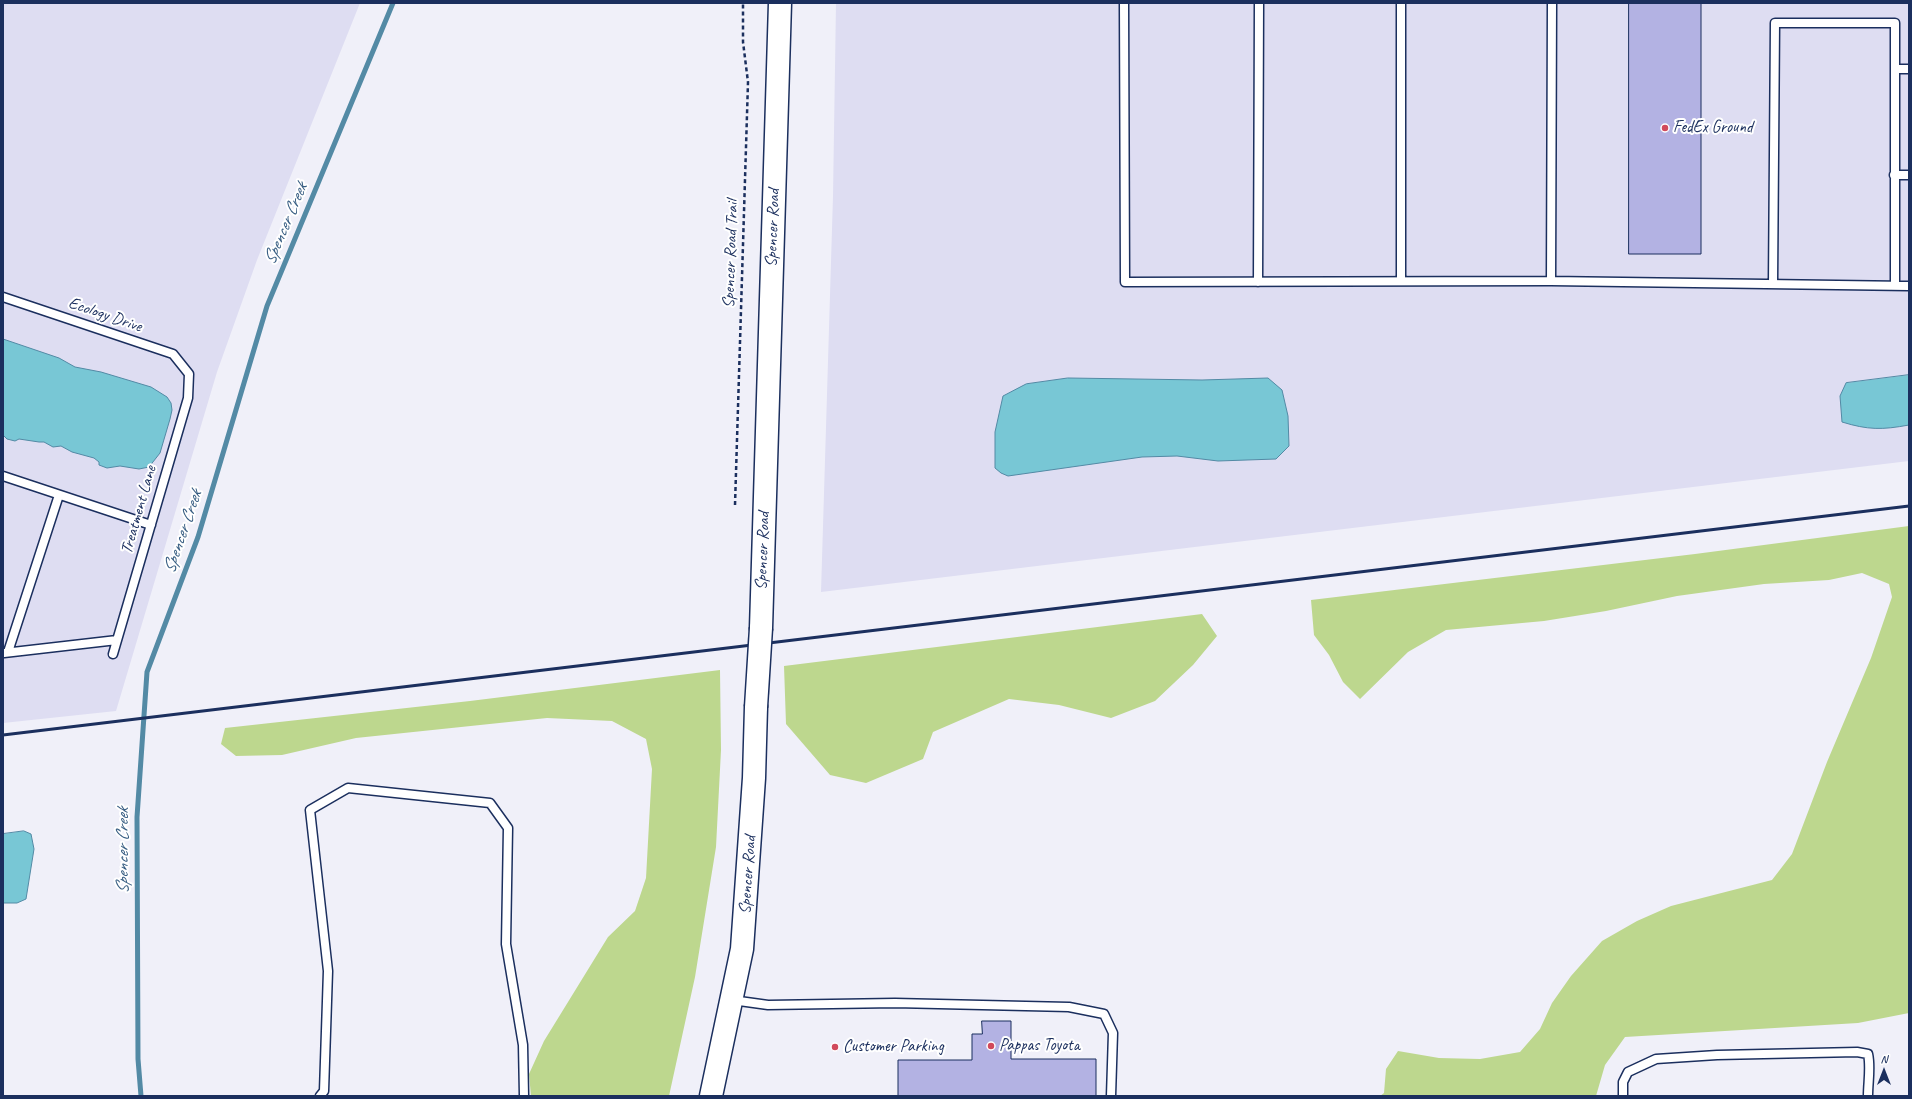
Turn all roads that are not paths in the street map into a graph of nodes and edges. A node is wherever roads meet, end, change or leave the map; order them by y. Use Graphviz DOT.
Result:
graph roads {
  1 [pos="780,3"];
  2 [pos="1124,3"];
  3 [pos="1259,3"];
  4 [pos="1401,3"];
  5 [pos="1552,3"];
  6 [pos="1895,69"];
  7 [pos="1909,70"];
  8 [pos="1894,175"];
  9 [pos="1909,175"];
  10 [pos="1401,281"];
  11 [pos="1551,281"];
  12 [pos="1258,282"];
  13 [pos="1773,284"];
  14 [pos="1895,285"];
  15 [pos="1909,286"];
  16 [pos="3,297"];
  17 [pos="189,374"];
  18 [pos="3,476"];
  19 [pos="59,495"];
  20 [pos="151,525"];
  21 [pos="117,640"];
  22 [pos="6,652"];
  23 [pos="113,654"];
  24 [pos="732,1000"];
  25 [pos="320,1096"];
  26 [pos="524,1096"];
  27 [pos="710,1096"];
  28 [pos="1111,1096"];
  29 [pos="1622,1096"];
  30 [pos="1868,1096"];
  1 -- 24 [label="main road, Spencer Road, bridge"];
  2 -- 12 [label="lane"];
  3 -- 12 [label="lane"];
  4 -- 10 [label="lane"];
  5 -- 11 [label="lane"];
  6 -- 7 [label="lane"];
  6 -- 8 [label="lane"];
  6 -- 13 [label="lane"];
  8 -- 9 [label="lane"];
  8 -- 14 [label="lane"];
  10 -- 11 [label="lane"];
  10 -- 12 [label="lane"];
  11 -- 13 [label="lane"];
  13 -- 14 [label="lane"];
  14 -- 15 [label="lane"];
  16 -- 17 [label="lane, Ecology Drive"];
  17 -- 20 [label="lane, Treatment Lane"];
  18 -- 19 [label="lane"];
  19 -- 20 [label="lane"];
  19 -- 22 [label="lane"];
  20 -- 21 [label="lane, Treatment Lane"];
  21 -- 22 [label="lane"];
  21 -- 23 [label="lane, Treatment Lane"];
  24 -- 27 [label="main road, Spencer Road"];
  24 -- 28 [label="lane"];
  25 -- 26 [label="lane"];
  29 -- 30 [label="lane"];
}
